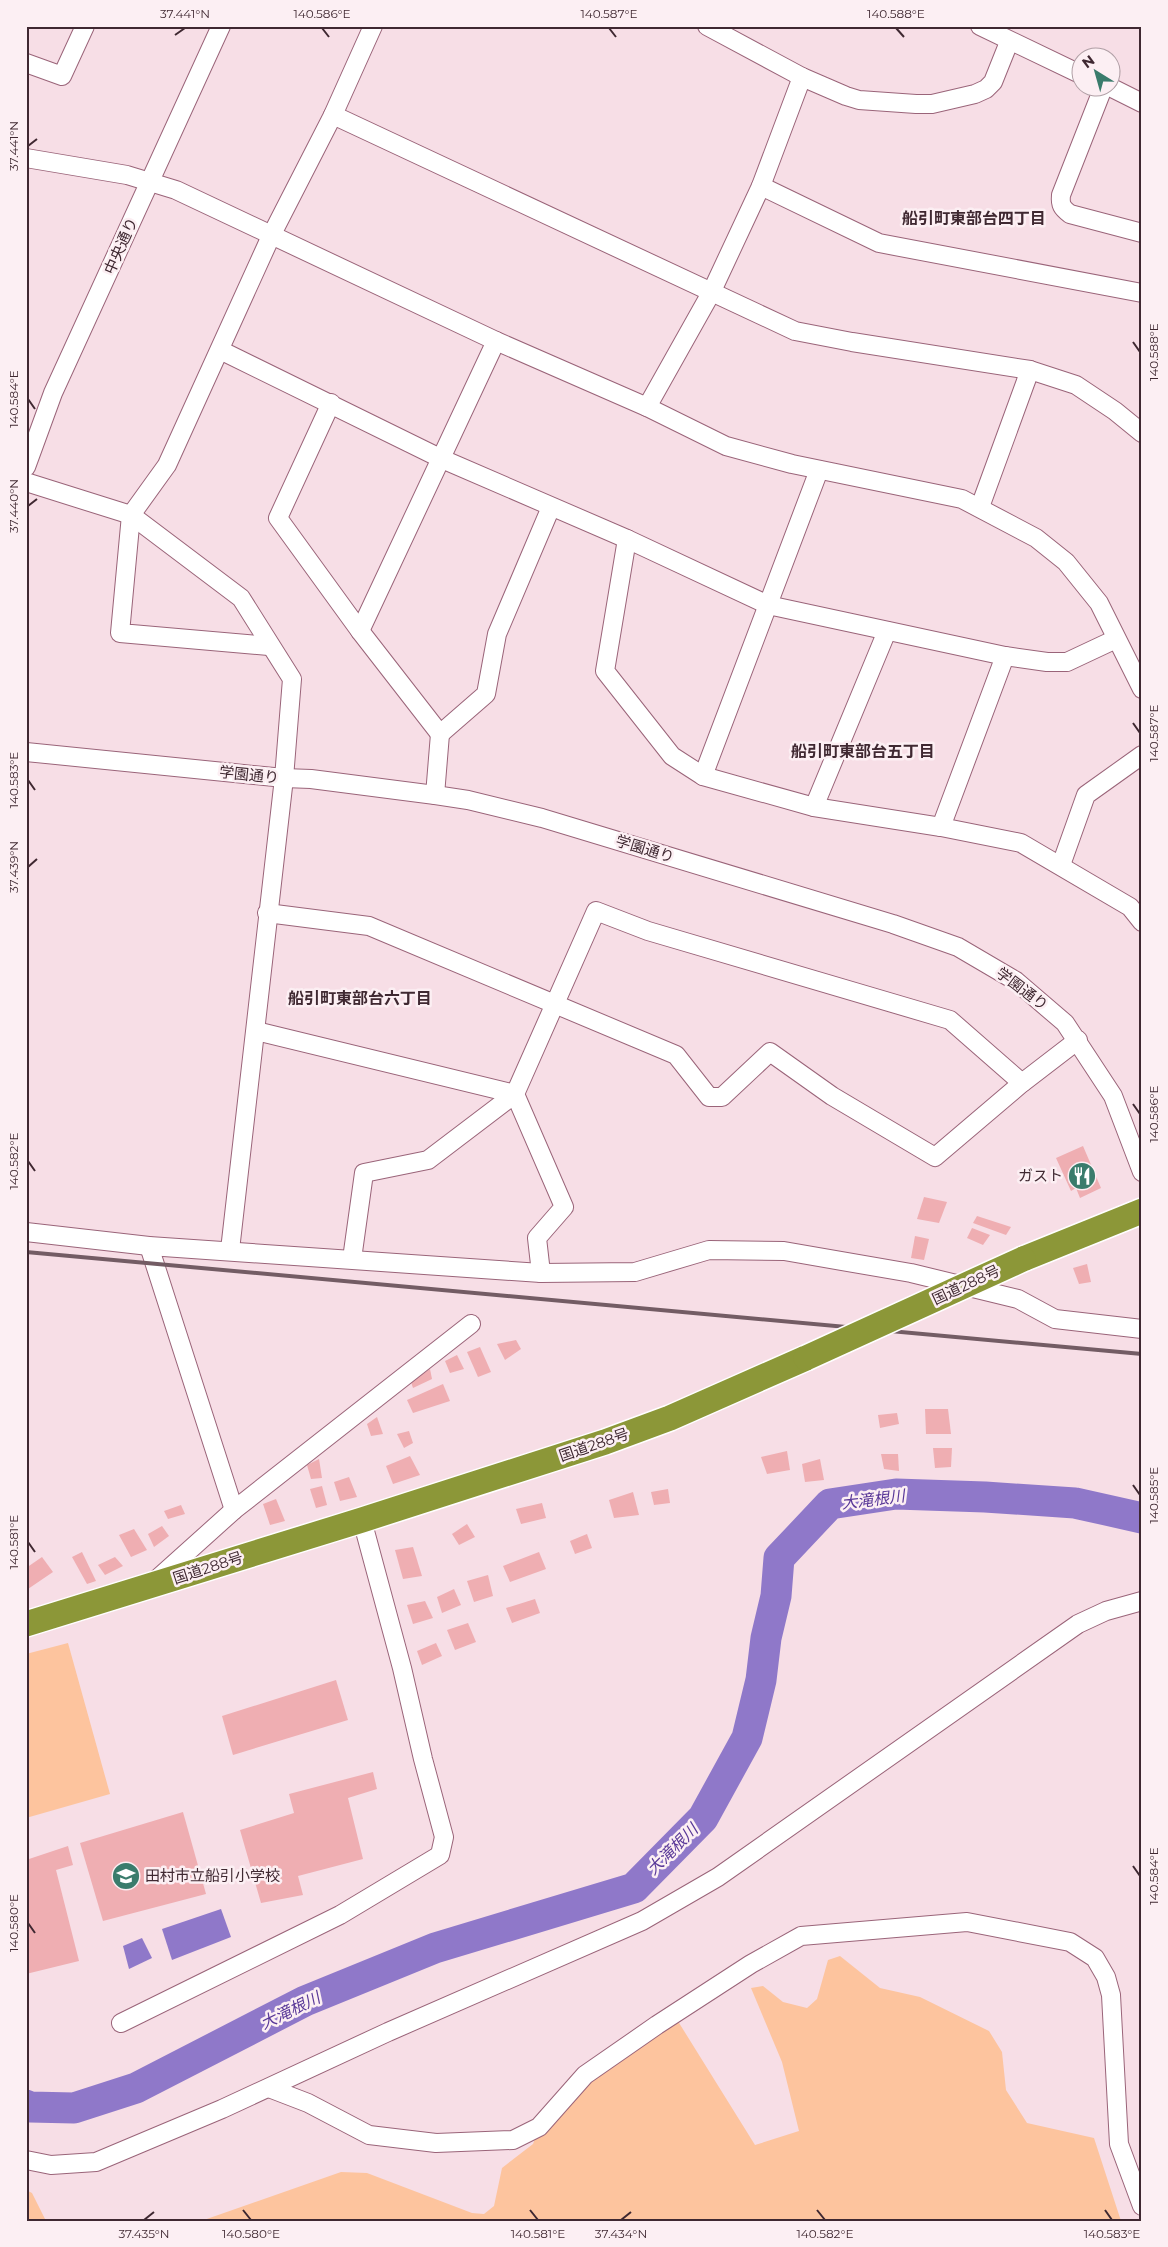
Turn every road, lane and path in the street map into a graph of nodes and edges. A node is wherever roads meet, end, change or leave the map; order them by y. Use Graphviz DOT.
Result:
graph roads {
  1 [pos="85,26"];
  2 [pos="221,26"];
  3 [pos="373,26"];
  4 [pos="707,26"];
  5 [pos="980,26"];
  6 [pos="1009,42"];
  7 [pos="26,62"];
  8 [pos="1070,69"];
  9 [pos="802,77"];
  10 [pos="1120,92"];
  11 [pos="1099,98"];
  12 [pos="1142,102"];
  13 [pos="333,115"];
  14 [pos="26,158"];
  15 [pos="150,180"];
  16 [pos="761,186"];
  17 [pos="1142,233"];
  18 [pos="272,236"];
  19 [pos="711,293"];
  20 [pos="1142,293"];
  21 [pos="496,341"];
  22 [pos="220,350"];
  23 [pos="1030,370"];
  24 [pos="332,403"];
  25 [pos="647,407"];
  26 [pos="1142,433"];
  27 [pos="442,459"];
  28 [pos="26,468"];
  29 [pos="819,470"];
  30 [pos="26,482"];
  31 [pos="551,507"];
  32 [pos="980,507"];
  33 [pos="132,514"];
  34 [pos="628,539"];
  35 [pos="768,605"];
  36 [pos="360,631"];
  37 [pos="887,632"];
  38 [pos="1116,639"];
  39 [pos="269,646"];
  40 [pos="1005,656"];
  41 [pos="1142,689"];
  42 [pos="440,734"];
  43 [pos="26,752"];
  44 [pos="1142,755"];
  45 [pos="703,776"];
  46 [pos="284,778"];
  47 [pos="435,795"];
  48 [pos="814,807"];
  49 [pos="941,827"];
  50 [pos="1061,865"];
  51 [pos="267,913"];
  52 [pos="1142,922"];
  53 [pos="556,1004"];
  54 [pos="256,1031"];
  55 [pos="1078,1040"];
  56 [pos="1022,1083"];
  57 [pos="515,1094"];
  58 [pos="1142,1172"];
  59 [pos="1142,1211"];
  60 [pos="26,1232"];
  61 [pos="148,1246"];
  62 [pos="230,1250"];
  63 [pos="352,1259"];
  64 [pos="541,1273"];
  65 [pos="470,1324"];
  66 [pos="1142,1329"];
  67 [pos="234,1510"];
  68 [pos="362,1520"];
  69 [pos="148,1588"];
  70 [pos="1142,1600"];
  71 [pos="26,1624"];
  72 [pos="121,2023"];
  73 [pos="269,2088"];
  74 [pos="26,2160"];
  75 [pos="1142,2206"];
  1 -- 7 [label="street"];
  2 -- 15 [label="street, 中央通り"];
  3 -- 13 [label="street"];
  4 -- 9 [label="street"];
  5 -- 6 [label="street"];
  6 -- 8 [label="street"];
  6 -- 9 [label="street"];
  9 -- 16 [label="street"];
  10 -- 12 [label="street"];
  11 -- 17 [label="street"];
  13 -- 18 [label="street"];
  13 -- 19 [label="street"];
  14 -- 15 [label="street"];
  15 -- 18 [label="street"];
  15 -- 28 [label="street, 中央通り"];
  16 -- 19 [label="street"];
  16 -- 20 [label="street"];
  18 -- 21 [label="street"];
  18 -- 22 [label="street"];
  19 -- 23 [label="street"];
  19 -- 25 [label="street"];
  21 -- 25 [label="street"];
  21 -- 27 [label="street"];
  22 -- 24 [label="street"];
  22 -- 33 [label="street"];
  23 -- 26 [label="street"];
  23 -- 32 [label="street"];
  24 -- 27 [label="street"];
  24 -- 36 [label="street"];
  25 -- 29 [label="street"];
  27 -- 31 [label="street"];
  27 -- 36 [label="street"];
  29 -- 32 [label="street"];
  29 -- 35 [label="street"];
  30 -- 33 [label="street"];
  31 -- 34 [label="street"];
  31 -- 42 [label="street"];
  32 -- 38 [label="street"];
  33 -- 39 [label="street"];
  33 -- 39 [label="street"];
  34 -- 35 [label="street"];
  34 -- 45 [label="street"];
  35 -- 37 [label="street"];
  35 -- 45 [label="street"];
  36 -- 42 [label="street"];
  37 -- 40 [label="street"];
  37 -- 48 [label="street"];
  38 -- 40 [label="street"];
  38 -- 41 [label="street"];
  39 -- 46 [label="street"];
  40 -- 49 [label="street"];
  42 -- 47 [label="street"];
  43 -- 46 [label="street, 学園通り"];
  44 -- 50 [label="street"];
  45 -- 48 [label="street"];
  46 -- 47 [label="street, 学園通り"];
  46 -- 51 [label="street"];
  47 -- 55 [label="street, 学園通り"];
  48 -- 49 [label="street"];
  49 -- 50 [label="street"];
  50 -- 52 [label="street"];
  51 -- 53 [label="street"];
  51 -- 54 [label="street"];
  53 -- 56 [label="street"];
  53 -- 56 [label="street"];
  53 -- 57 [label="street"];
  54 -- 57 [label="street"];
  54 -- 62 [label="street"];
  55 -- 56 [label="street"];
  55 -- 58 [label="street, 学園通り"];
  57 -- 63 [label="street"];
  57 -- 64 [label="street"];
  59 -- 68 [label="highway, 国道288号, bridge"];
  60 -- 61 [label="street"];
  61 -- 62 [label="street"];
  61 -- 67 [label="street"];
  62 -- 63 [label="street"];
  63 -- 64 [label="street"];
  64 -- 66 [label="street"];
  65 -- 67 [label="street"];
  67 -- 69 [label="street"];
  68 -- 69 [label="highway, 国道288号"];
  68 -- 72 [label="street"];
  69 -- 71 [label="highway, 国道288号"];
  70 -- 73 [label="street"];
  73 -- 74 [label="street"];
  73 -- 75 [label="street"];
}
